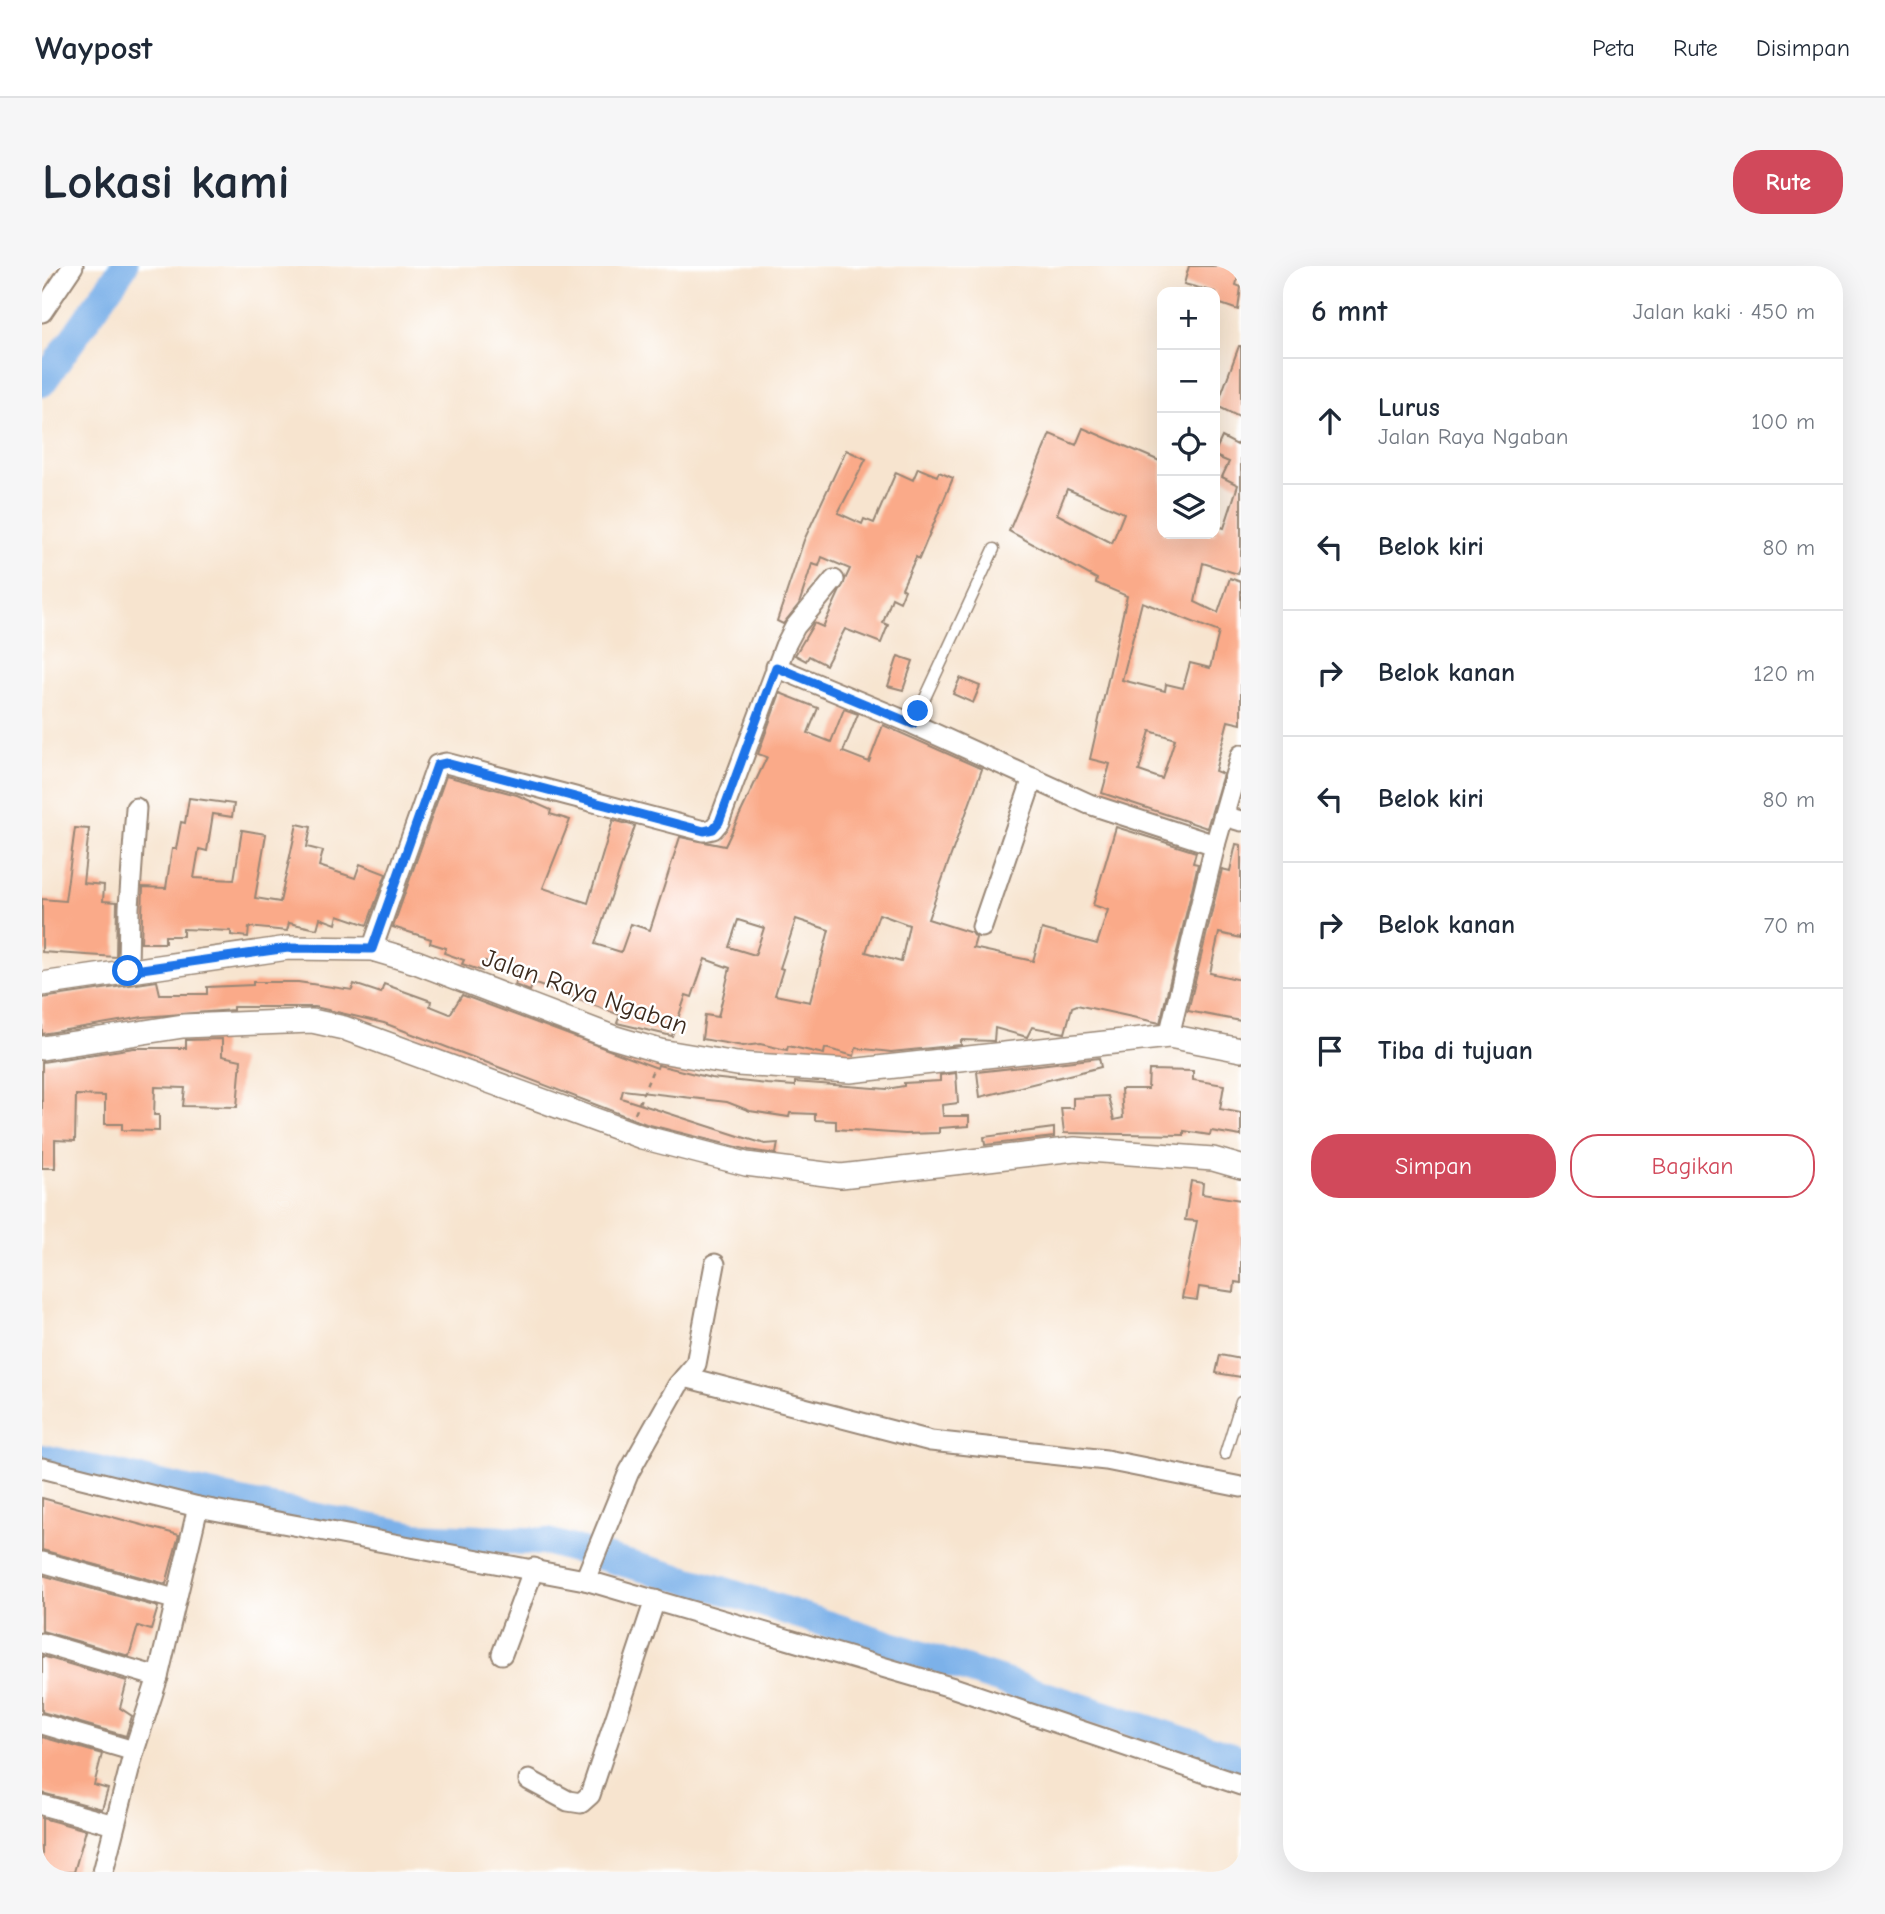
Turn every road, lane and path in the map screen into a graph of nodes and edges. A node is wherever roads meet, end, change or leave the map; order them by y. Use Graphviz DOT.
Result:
graph roads {
  1 [pos="73,266"];
  2 [pos="42,312"];
  3 [pos="994,549"];
  4 [pos="834,580"];
  5 [pos="776,667"];
  6 [pos="913,724"];
  7 [pos="1241,755"];
  8 [pos="1033,778"];
  9 [pos="136,808"];
  10 [pos="1232,819"];
  11 [pos="1215,845"];
  12 [pos="982,926"];
  13 [pos="372,949"];
  14 [pos="128,971"];
  15 [pos="42,984"];
  16 [pos="1169,1036"];
  17 [pos="42,1048"];
  18 [pos="1241,1050"];
  19 [pos="651,1073"];
  20 [pos="634,1115"];
  21 [pos="1241,1167"];
  22 [pos="715,1264"];
  23 [pos="685,1377"];
  24 [pos="1241,1402"];
  25 [pos="1225,1454"];
  26 [pos="42,1468"];
  27 [pos="1241,1487"];
  28 [pos="198,1507"];
  29 [pos="42,1562"];
  30 [pos="534,1568"];
  31 [pos="585,1580"];
  32 [pos="174,1599"];
  33 [pos="655,1600"];
  34 [pos="42,1643"];
  35 [pos="502,1654"];
  36 [pos="158,1677"];
  37 [pos="42,1724"];
  38 [pos="134,1751"];
  39 [pos="529,1780"];
  40 [pos="1241,1785"];
  41 [pos="42,1805"];
  42 [pos="114,1825"];
  43 [pos="103,1872"];
  1 -- 2 [label="street"];
  3 -- 6 [label="lane"];
  4 -- 5 [label="street"];
  5 -- 6 [label="street"];
  5 -- 13 [label="street"];
  6 -- 8 [label="street"];
  7 -- 10 [label="street"];
  8 -- 11 [label="street"];
  8 -- 12 [label="street"];
  9 -- 14 [label="street"];
  10 -- 11 [label="street"];
  11 -- 16 [label="street"];
  13 -- 14 [label="street, Jalan Raya Ngaban"];
  13 -- 16 [label="street, Jalan Raya Ngaban"];
  14 -- 15 [label="street, Jalan Raya Ngaban"];
  16 -- 18 [label="street, Jalan Raya Ngaban"];
  17 -- 21 [label="street"];
  19 -- 20 [label="path"];
  22 -- 23 [label="street"];
  23 -- 27 [label="street"];
  23 -- 31 [label="street"];
  24 -- 25 [label="lane"];
  26 -- 28 [label="street"];
  28 -- 30 [label="street"];
  28 -- 32 [label="street"];
  29 -- 32 [label="street"];
  30 -- 31 [label="street"];
  30 -- 35 [label="street"];
  31 -- 33 [label="street"];
  32 -- 36 [label="street"];
  33 -- 39 [label="street"];
  33 -- 40 [label="street"];
  34 -- 36 [label="street"];
  36 -- 38 [label="street"];
  37 -- 38 [label="street"];
  38 -- 42 [label="street"];
  41 -- 42 [label="street"];
  42 -- 43 [label="street"];
}
